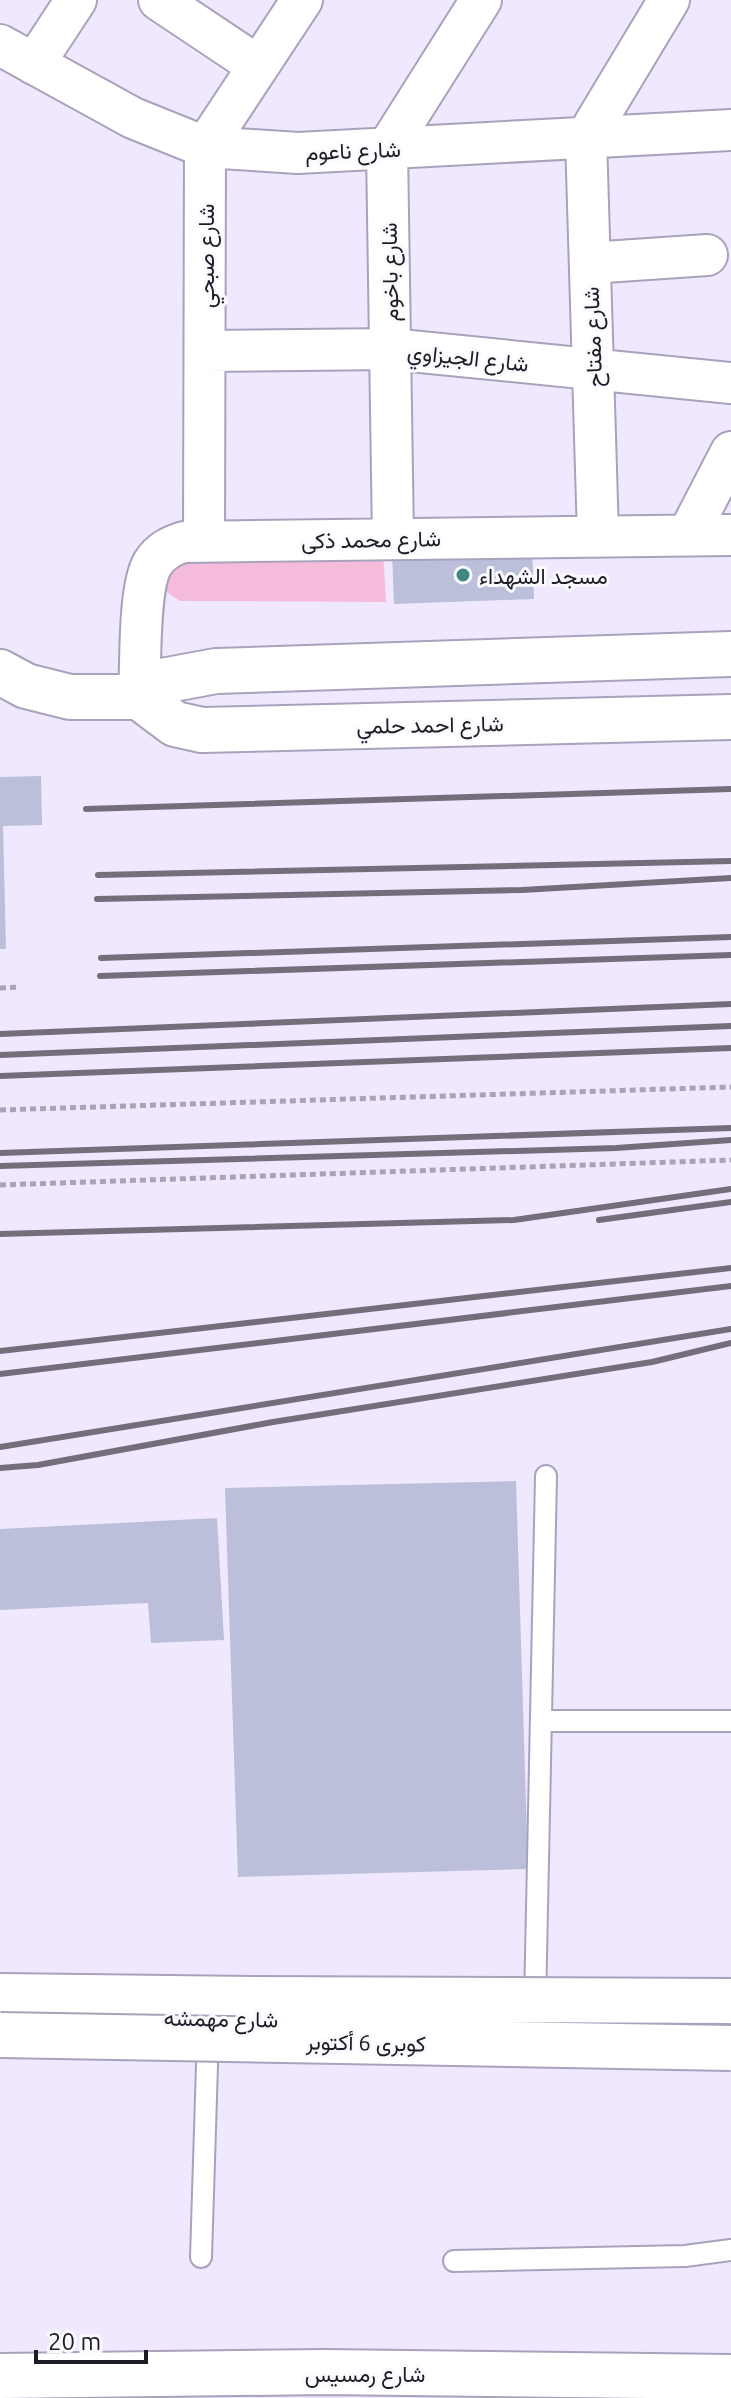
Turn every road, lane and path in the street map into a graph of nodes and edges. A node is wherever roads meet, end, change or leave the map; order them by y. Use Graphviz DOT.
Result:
graph roads {
  1 [pos="76,0"];
  2 [pos="159,0"];
  3 [pos="302,0"];
  4 [pos="481,0"];
  5 [pos="669,0"];
  6 [pos="0,45"];
  7 [pos="34,64"];
  8 [pos="258,66"];
  9 [pos="731,130"];
  10 [pos="586,138"];
  11 [pos="205,147"];
  12 [pos="387,149"];
  13 [pos="707,255"];
  14 [pos="590,263"];
  15 [pos="390,349"];
  16 [pos="205,351"];
  17 [pos="593,369"];
  18 [pos="731,383"];
  19 [pos="731,452"];
  20 [pos="688,535"];
  21 [pos="731,535"];
  22 [pos="598,536"];
  23 [pos="393,539"];
  24 [pos="204,540"];
  25 [pos="731,654"];
  26 [pos="0,672"];
  27 [pos="139,697"];
  28 [pos="731,717"];
  29 [pos="19,987"];
  30 [pos="0,988"];
  31 [pos="731,1087"];
  32 [pos="0,1110"];
  33 [pos="731,1160"];
  34 [pos="0,1185"];
  35 [pos="546,1476"];
  36 [pos="541,1721"];
  37 [pos="731,1721"];
  38 [pos="0,1996"];
  39 [pos="731,2001"];
  40 [pos="0,2015"];
  41 [pos="208,2019"];
  42 [pos="535,2020"];
  43 [pos="731,2023"];
  44 [pos="0,2035"];
  45 [pos="731,2048"];
  46 [pos="731,2250"];
  47 [pos="201,2257"];
  48 [pos="454,2261"];
  49 [pos="0,2376"];
  50 [pos="731,2377"];
  1 -- 7 [label="street"];
  2 -- 8 [label="street"];
  3 -- 8 [label="street"];
  4 -- 12 [label="street"];
  5 -- 10 [label="street"];
  6 -- 7 [label="street, شارع ناعوم"];
  7 -- 11 [label="street, شارع ناعوم"];
  8 -- 11 [label="street"];
  9 -- 10 [label="street, شارع ناعوم"];
  10 -- 12 [label="street, شارع ناعوم"];
  10 -- 14 [label="street, شارع مفتاح"];
  11 -- 12 [label="street, شارع ناعوم"];
  11 -- 16 [label="street, شارع صبحي"];
  12 -- 15 [label="street, شارع باخوم"];
  13 -- 14 [label="street"];
  14 -- 17 [label="street, شارع مفتاح"];
  15 -- 16 [label="street, شارع الجيزاوي"];
  15 -- 17 [label="street, شارع الجيزاوي"];
  15 -- 23 [label="street, شارع باخوم"];
  16 -- 24 [label="street, شارع صبحي"];
  17 -- 18 [label="street, شارع الجيزاوي"];
  17 -- 22 [label="street, شارع مفتاح"];
  19 -- 20 [label="street"];
  20 -- 21 [label="street, شارع محمد ذكى"];
  20 -- 22 [label="street, شارع محمد ذكى"];
  22 -- 23 [label="street, شارع محمد ذكى"];
  23 -- 24 [label="street, شارع محمد ذكى"];
  24 -- 27 [label="street, شارع محمد ذكى"];
  25 -- 27 [label="main road"];
  26 -- 27 [label="main road"];
  27 -- 28 [label="main road, شارع احمد حلمي"];
  29 -- 30 [label="path"];
  31 -- 32 [label="path"];
  33 -- 34 [label="path"];
  35 -- 36 [label="lane"];
  36 -- 37 [label="lane"];
  36 -- 42 [label="lane"];
  38 -- 39 [label="main road, كوبرى 6 أكتوبر, bridge"];
  40 -- 41 [label="main road, شارع مهمشه"];
  41 -- 42 [label="main road, شارع مهمشه"];
  41 -- 47 [label="lane"];
  42 -- 43 [label="main road, شارع مهمشه"];
  44 -- 45 [label="main road, كوبرى 6 أكتوبر, bridge"];
  46 -- 48 [label="lane"];
  49 -- 50 [label="main road, شارع رمسيس"];
}
